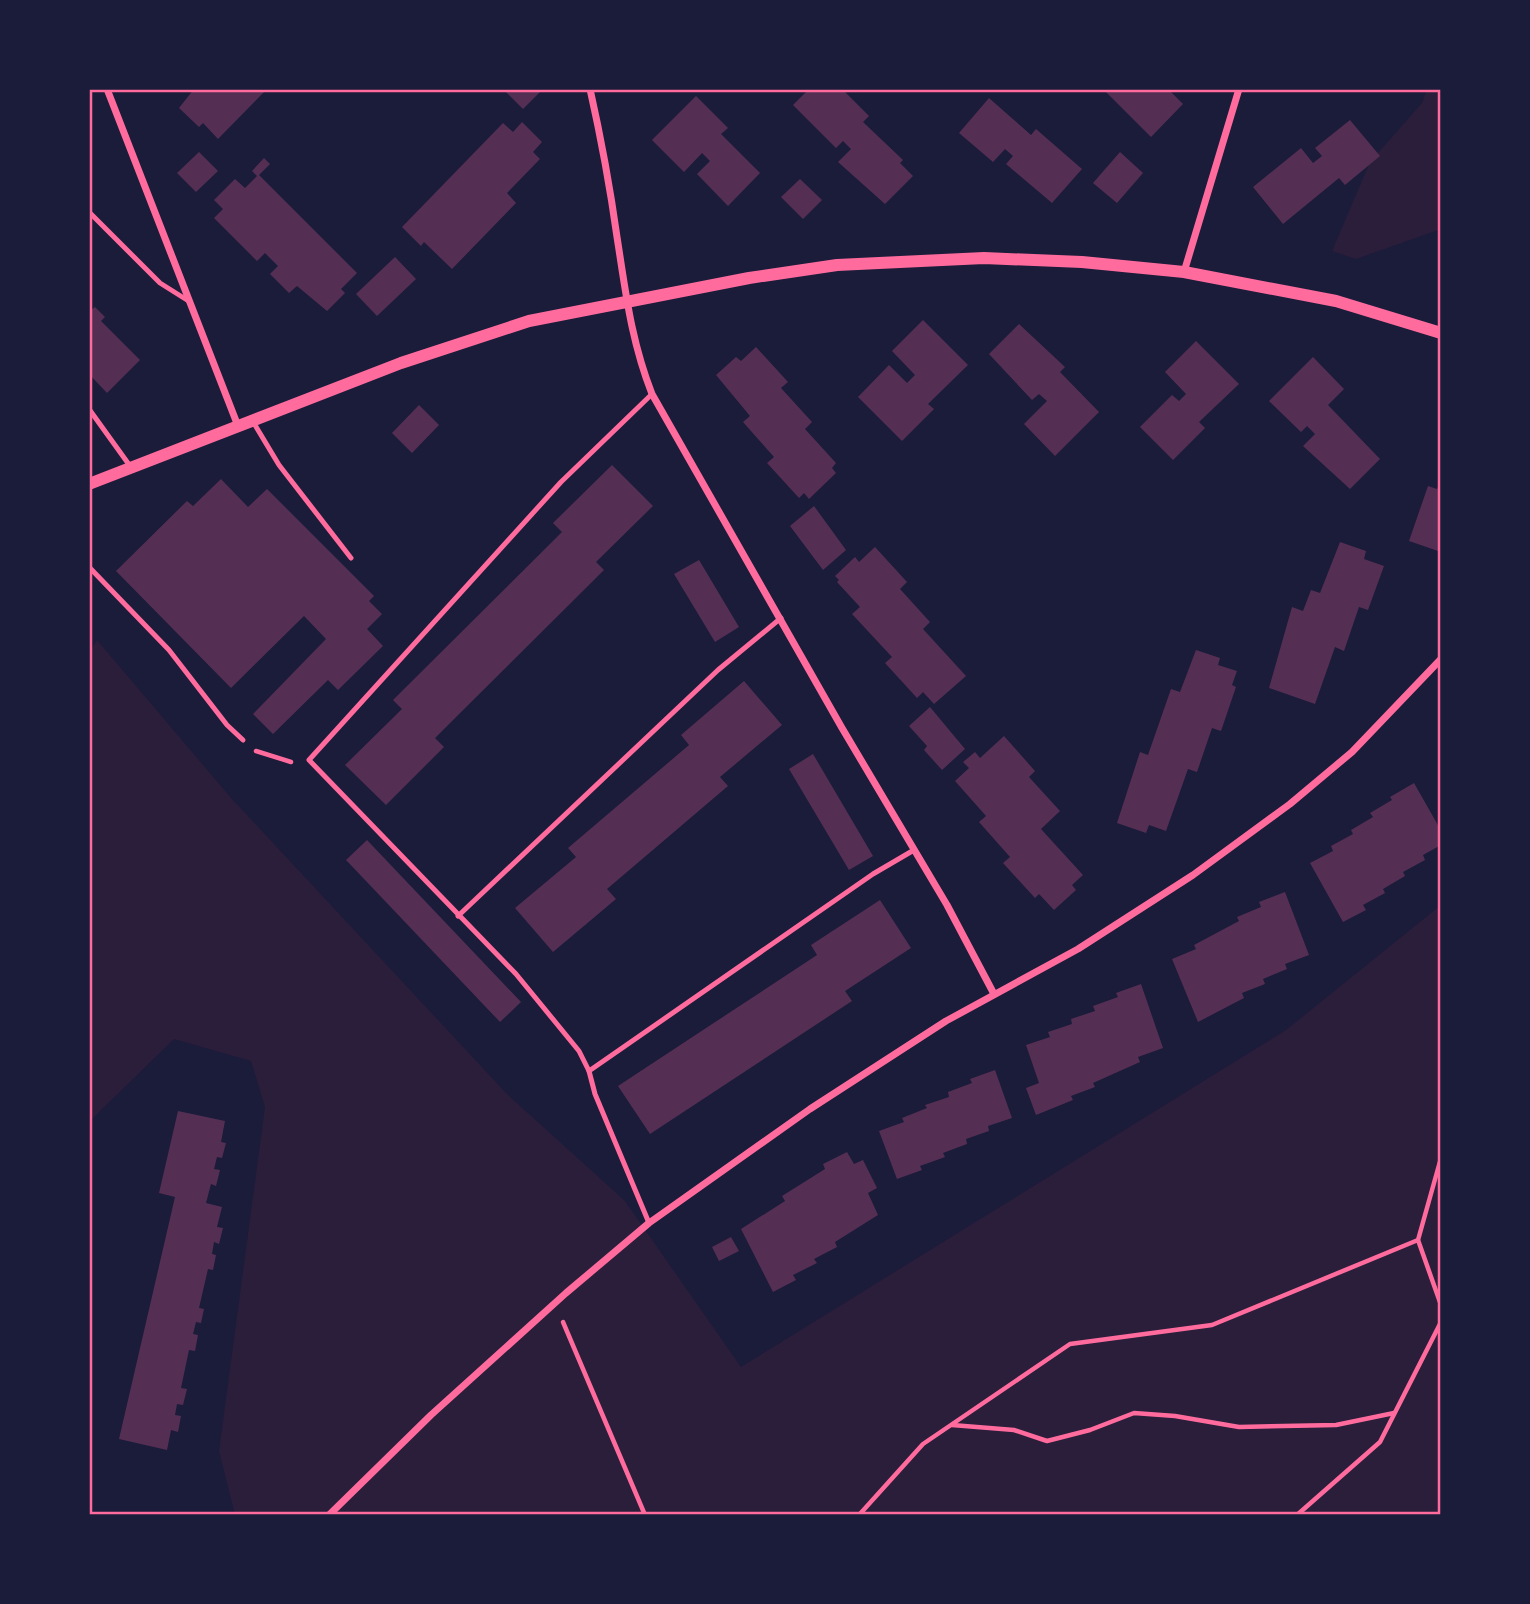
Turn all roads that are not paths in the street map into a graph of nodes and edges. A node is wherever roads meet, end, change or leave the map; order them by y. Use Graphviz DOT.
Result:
graph roads {
  1 [pos="107,89"];
  2 [pos="590,89"];
  3 [pos="1239,89"];
  4 [pos="89,212"];
  5 [pos="1184,272"];
  6 [pos="187,300"];
  7 [pos="625,303"];
  8 [pos="1441,333"];
  9 [pos="652,394"];
  10 [pos="89,409"];
  11 [pos="252,420"];
  12 [pos="237,426"];
  13 [pos="131,467"];
  14 [pos="89,484"];
  15 [pos="351,558"];
  16 [pos="89,567"];
  17 [pos="780,618"];
  18 [pos="1441,659"];
  19 [pos="243,740"];
  20 [pos="914,850"];
  21 [pos="458,916"];
  22 [pos="994,994"];
  23 [pos="589,1071"];
  24 [pos="649,1223"];
  25 [pos="329,1515"];
  1 -- 6 [label="street"];
  2 -- 7 [label="street"];
  3 -- 5 [label="street"];
  4 -- 6 [label="lane"];
  5 -- 7 [label="street"];
  5 -- 8 [label="street"];
  6 -- 12 [label="street"];
  7 -- 9 [label="street"];
  7 -- 11 [label="street"];
  9 -- 17 [label="street"];
  9 -- 21 [label="lane"];
  10 -- 13 [label="lane"];
  11 -- 12 [label="street"];
  11 -- 15 [label="lane"];
  12 -- 13 [label="street"];
  13 -- 14 [label="street"];
  16 -- 19 [label="lane"];
  17 -- 20 [label="street"];
  17 -- 21 [label="lane"];
  18 -- 22 [label="street"];
  20 -- 22 [label="street"];
  20 -- 23 [label="lane"];
  21 -- 23 [label="lane"];
  22 -- 24 [label="street"];
  23 -- 24 [label="lane"];
  24 -- 25 [label="street"];
}
